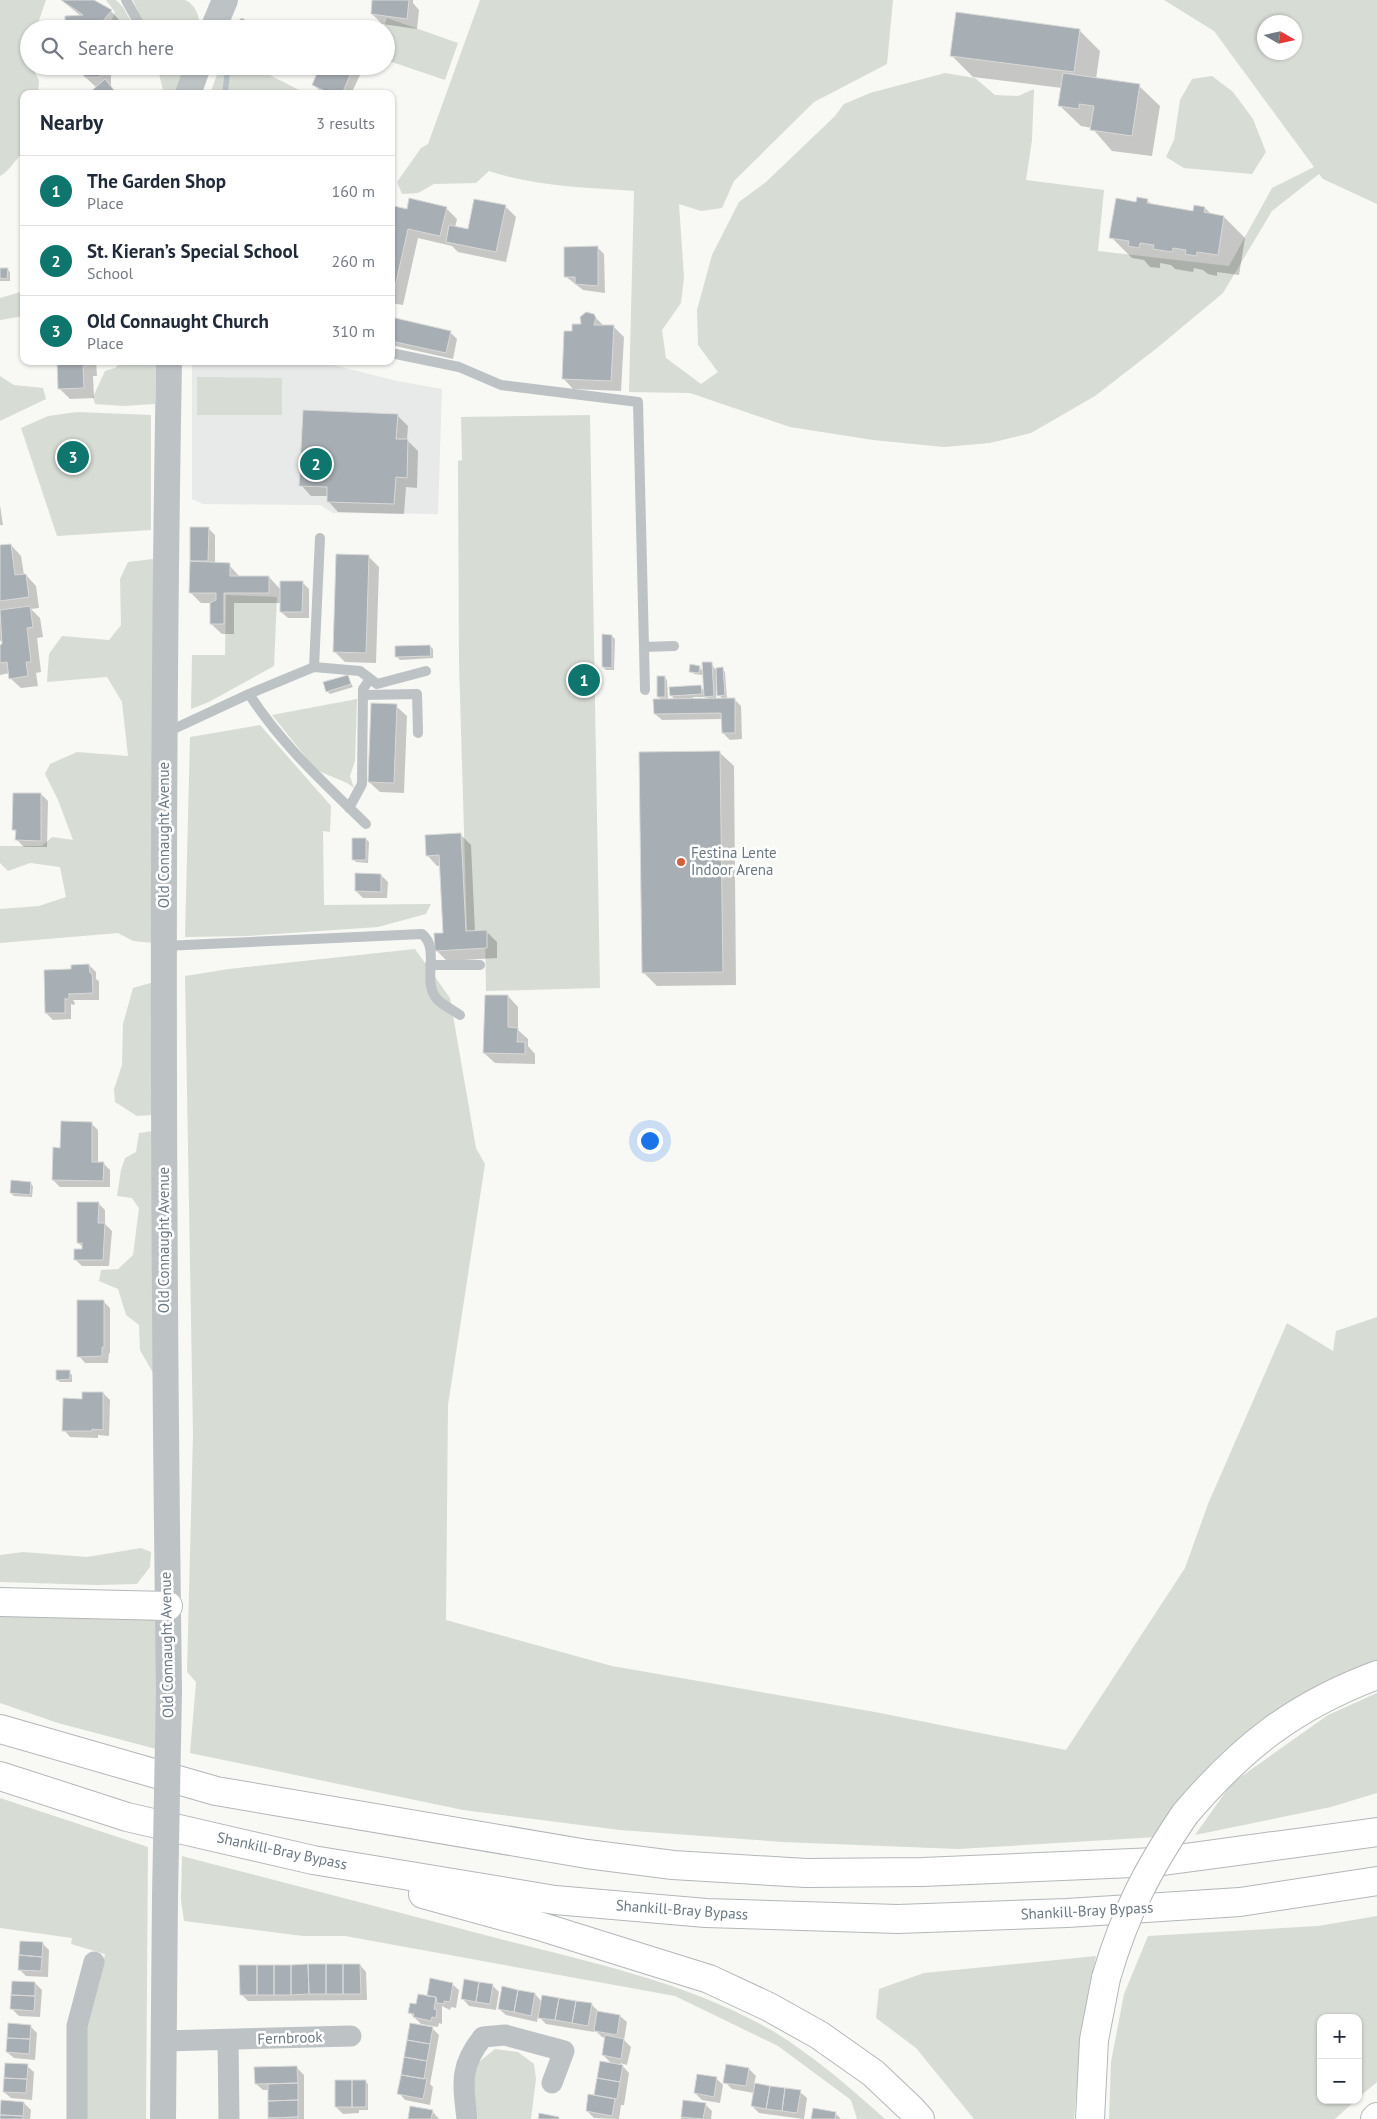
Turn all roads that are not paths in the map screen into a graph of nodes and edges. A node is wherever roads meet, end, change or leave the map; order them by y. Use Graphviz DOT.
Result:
graph roads {
  1 [pos="126,0"];
  2 [pos="225,0"];
  3 [pos="137,20"];
  4 [pos="217,20"];
  5 [pos="195,75"];
  6 [pos="189,90"];
  7 [pos="395,354"];
  8 [pos="169,365"];
  9 [pos="320,538"];
  10 [pos="674,646"];
  11 [pos="644,647"];
  12 [pos="314,667"];
  13 [pos="426,671"];
  14 [pos="370,679"];
  15 [pos="645,690"];
  16 [pos="249,694"];
  17 [pos="363,695"];
  18 [pos="418,733"];
  19 [pos="164,734"];
  20 [pos="349,808"];
  21 [pos="366,824"];
  22 [pos="163,946"];
  23 [pos="430,964"];
  24 [pos="480,965"];
  25 [pos="460,1015"];
  26 [pos="0,1602"];
  27 [pos="168,1606"];
  28 [pos="1377,1674"];
  29 [pos="0,1729"];
  30 [pos="0,1776"];
  31 [pos="1377,1832"];
  32 [pos="313,1860"];
  33 [pos="1377,1881"];
  34 [pos="94,1962"];
  35 [pos="351,2036"];
  36 [pos="228,2040"];
  37 [pos="164,2041"];
  38 [pos="552,2083"];
  39 [pos="229,2118"];
  40 [pos="77,2119"];
  41 [pos="163,2119"];
  42 [pos="467,2119"];
  43 [pos="920,2119"];
  44 [pos="1090,2119"];
  1 -- 3 [label="lane"];
  2 -- 4 [label="street"];
  5 -- 6 [label="street"];
  7 -- 11 [label="lane"];
  8 -- 19 [label="street, Old Connaught Avenue"];
  9 -- 12 [label="lane"];
  10 -- 11 [label="lane"];
  11 -- 15 [label="lane"];
  12 -- 14 [label="lane"];
  12 -- 16 [label="lane"];
  13 -- 14 [label="lane"];
  14 -- 17 [label="lane"];
  16 -- 19 [label="lane"];
  16 -- 20 [label="lane"];
  17 -- 18 [label="lane"];
  17 -- 20 [label="lane"];
  19 -- 22 [label="street, Old Connaught Avenue"];
  20 -- 21 [label="lane"];
  22 -- 23 [label="lane"];
  22 -- 27 [label="street, Old Connaught Avenue"];
  23 -- 24 [label="lane"];
  23 -- 25 [label="lane"];
  26 -- 27 [label="highway"];
  27 -- 37 [label="street, Old Connaught Avenue, bridge"];
  28 -- 44 [label="highway, bridge"];
  29 -- 31 [label="highway"];
  30 -- 32 [label="highway, Shankill-Bray Bypass"];
  32 -- 33 [label="highway, Shankill-Bray Bypass"];
  32 -- 43 [label="highway"];
  34 -- 40 [label="street"];
  35 -- 36 [label="street, Fernbrook"];
  36 -- 37 [label="street, Fernbrook"];
  36 -- 39 [label="street"];
  37 -- 41 [label="street, Old Connaught Avenue"];
  38 -- 42 [label="street"];
}
